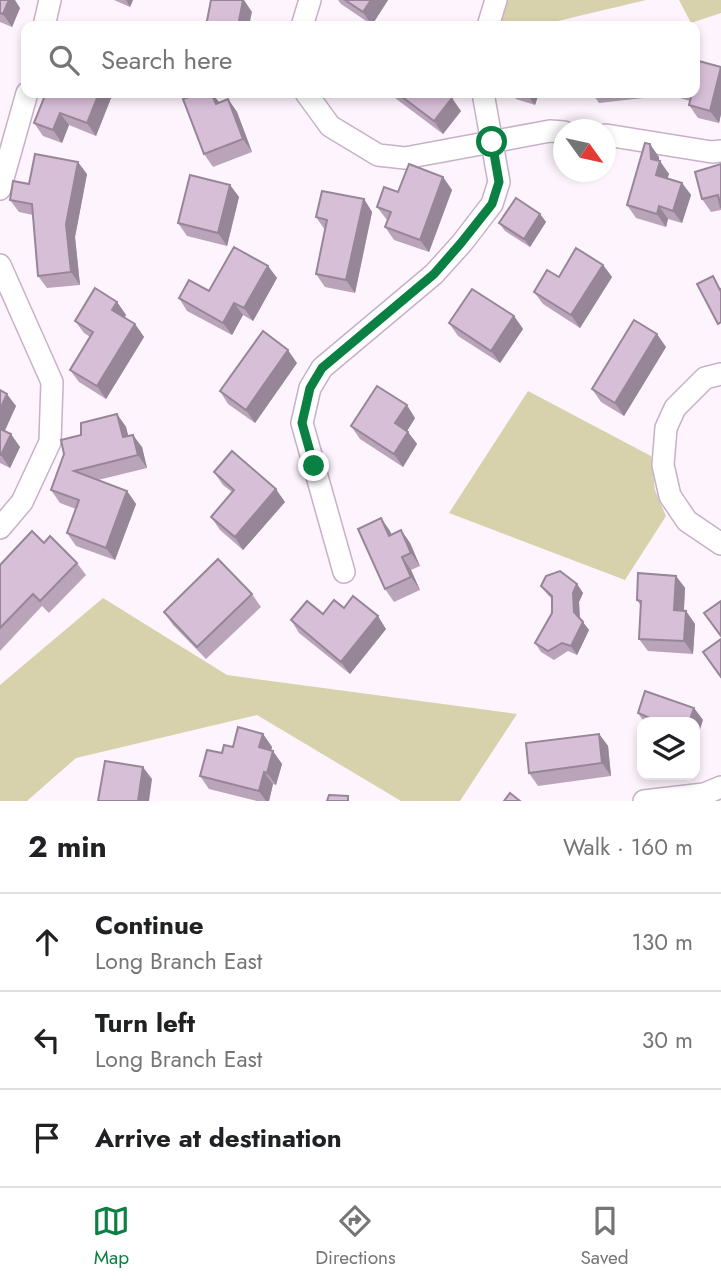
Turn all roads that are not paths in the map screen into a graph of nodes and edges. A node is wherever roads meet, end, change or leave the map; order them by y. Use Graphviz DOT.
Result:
graph roads {
  1 [pos="51,0"];
  2 [pos="310,0"];
  3 [pos="496,0"];
  4 [pos="45,21"];
  5 [pos="304,21"];
  6 [pos="490,21"];
  7 [pos="26,98"];
  8 [pos="310,98"];
  9 [pos="484,98"];
  10 [pos="553,131"];
  11 [pos="616,137"];
  12 [pos="492,142"];
  13 [pos="721,150"];
  14 [pos="0,190"];
  15 [pos="0,265"];
  16 [pos="721,374"];
  17 [pos="0,528"];
  18 [pos="721,544"];
  19 [pos="344,572"];
  20 [pos="721,787"];
  21 [pos="645,801"];
  1 -- 4 [label="street"];
  2 -- 5 [label="street"];
  3 -- 6 [label="street"];
  7 -- 14 [label="street"];
  8 -- 12 [label="street"];
  9 -- 12 [label="street"];
  10 -- 12 [label="street"];
  11 -- 13 [label="street"];
  12 -- 19 [label="street"];
  15 -- 17 [label="street"];
  16 -- 18 [label="street"];
  20 -- 21 [label="street"];
}
